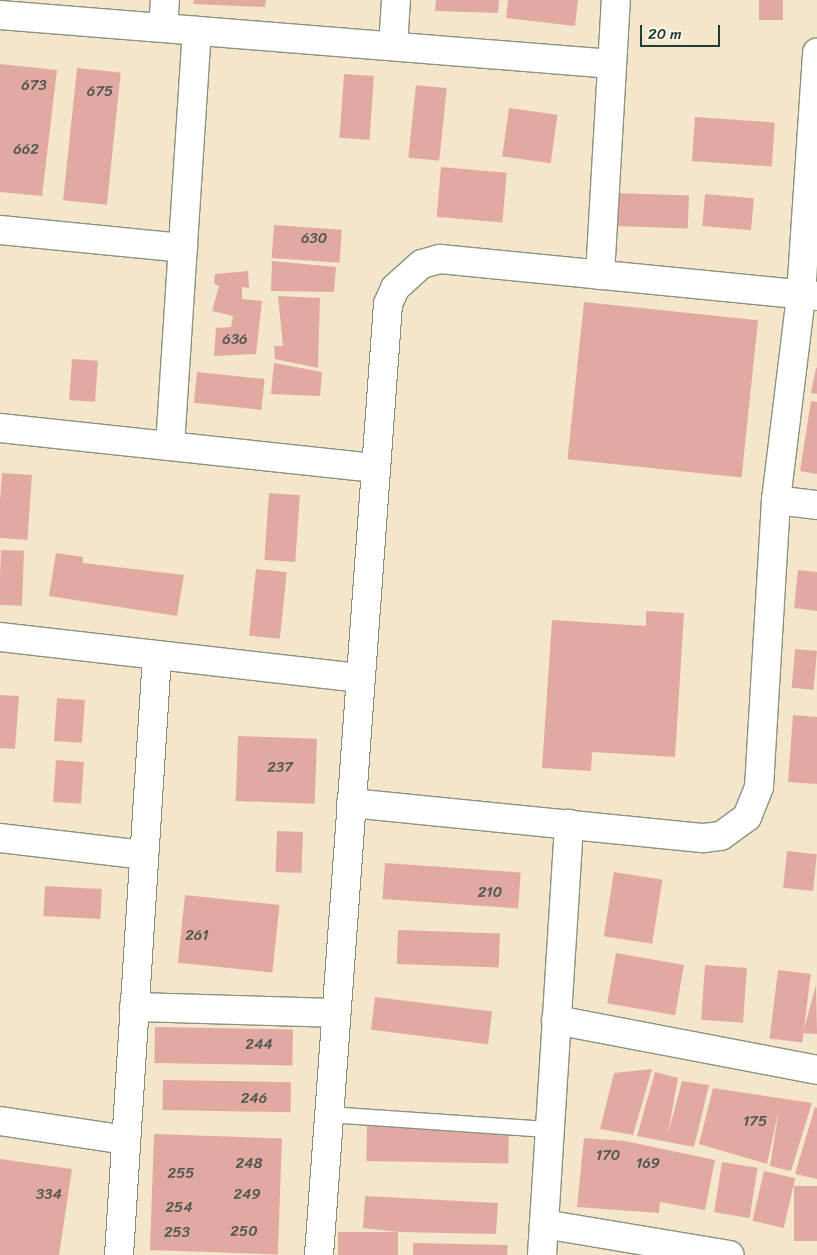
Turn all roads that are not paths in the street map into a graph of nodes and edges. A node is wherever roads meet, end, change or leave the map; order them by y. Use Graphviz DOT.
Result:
graph roads {
  1 [pos="165,0"];
  2 [pos="396,0"];
  3 [pos="616,0"];
  4 [pos="0,15"];
  5 [pos="163,28"];
  6 [pos="197,31"];
  7 [pos="393,46"];
  8 [pos="817,52"];
  9 [pos="612,64"];
  10 [pos="816,86"];
  11 [pos="0,230"];
  12 [pos="183,248"];
  13 [pos="600,275"];
  14 [pos="809,295"];
  15 [pos="0,428"];
  16 [pos="170,446"];
  17 [pos="376,468"];
  18 [pos="776,500"];
  19 [pos="817,505"];
  20 [pos="0,637"];
  21 [pos="157,656"];
  22 [pos="360,678"];
  23 [pos="351,803"];
  24 [pos="569,824"];
  25 [pos="0,838"];
  26 [pos="144,855"];
  27 [pos="134,1007"];
  28 [pos="335,1013"];
  29 [pos="556,1020"];
  30 [pos="817,1070"];
  31 [pos="328,1114"];
  32 [pos="0,1121"];
  33 [pos="550,1129"];
  34 [pos="125,1140"];
  35 [pos="544,1224"];
  36 [pos="118,1255"];
  37 [pos="319,1255"];
  38 [pos="542,1255"];
  39 [pos="729,1255"];
  1 -- 5 [label="street"];
  2 -- 7 [label="street"];
  3 -- 9 [label="street"];
  4 -- 5 [label="street"];
  5 -- 6 [label="street"];
  6 -- 7 [label="street"];
  6 -- 12 [label="street"];
  7 -- 9 [label="street"];
  8 -- 10 [label="street"];
  9 -- 13 [label="street"];
  10 -- 14 [label="street"];
  11 -- 12 [label="street"];
  12 -- 16 [label="street"];
  13 -- 14 [label="street"];
  13 -- 17 [label="street"];
  14 -- 18 [label="street"];
  15 -- 16 [label="street"];
  16 -- 17 [label="street"];
  17 -- 22 [label="street"];
  18 -- 19 [label="street"];
  18 -- 24 [label="street"];
  20 -- 21 [label="street"];
  21 -- 22 [label="street"];
  21 -- 26 [label="street"];
  22 -- 23 [label="street"];
  23 -- 24 [label="street"];
  23 -- 28 [label="street"];
  24 -- 29 [label="street"];
  25 -- 26 [label="street"];
  26 -- 27 [label="street"];
  27 -- 28 [label="street"];
  27 -- 34 [label="street"];
  28 -- 31 [label="street"];
  29 -- 30 [label="street"];
  29 -- 33 [label="street"];
  31 -- 33 [label="lane"];
  31 -- 37 [label="street"];
  32 -- 34 [label="street"];
  33 -- 35 [label="street"];
  34 -- 36 [label="street"];
  35 -- 38 [label="street"];
  35 -- 39 [label="street"];
}
